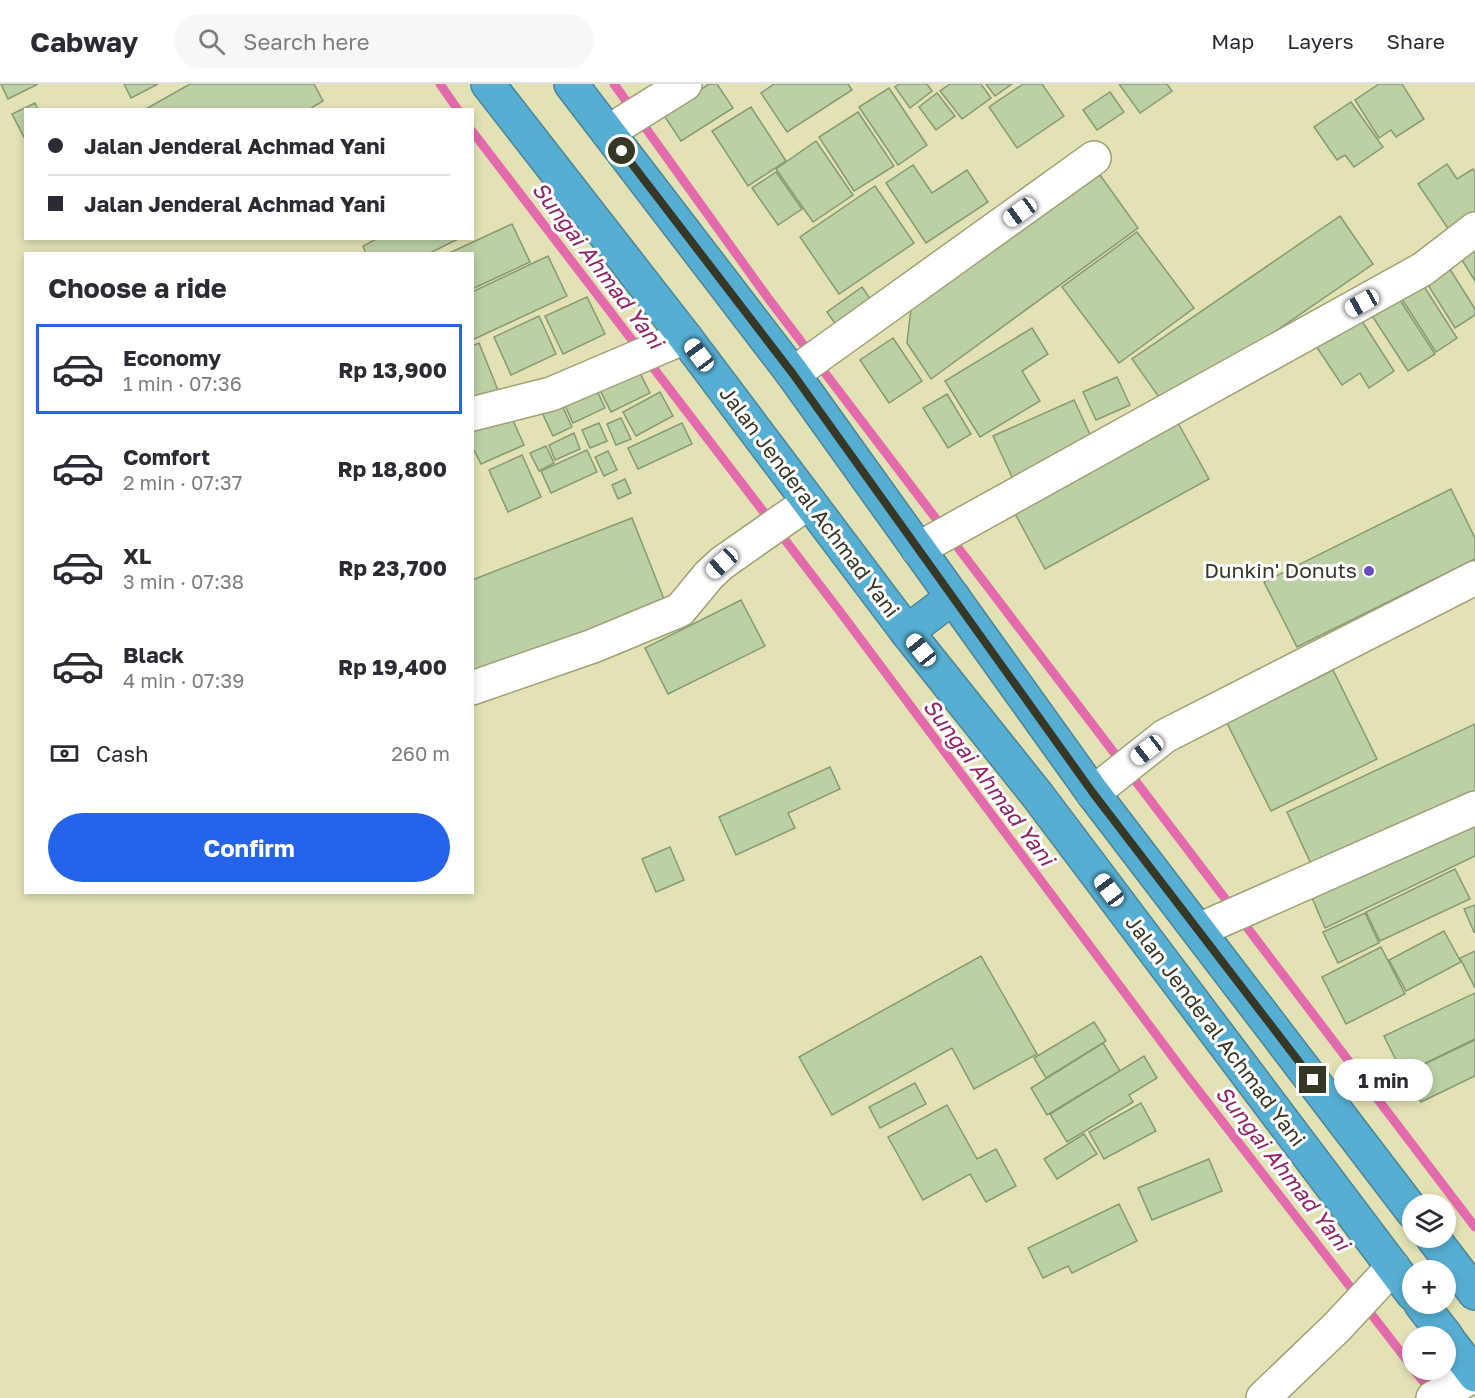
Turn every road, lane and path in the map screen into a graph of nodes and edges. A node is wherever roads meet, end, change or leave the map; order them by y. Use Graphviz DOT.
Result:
graph roads {
  1 [pos="488,84"];
  2 [pos="571,84"];
  3 [pos="685,84"];
  4 [pos="627,121"];
  5 [pos="1094,158"];
  6 [pos="1475,229"];
  7 [pos="686,337"];
  8 [pos="793,374"];
  9 [pos="474,413"];
  10 [pos="809,502"];
  11 [pos="918,549"];
  12 [pos="1475,578"];
  13 [pos="953,597"];
  14 [pos="907,632"];
  15 [pos="474,687"];
  16 [pos="1093,793"];
  17 [pos="1475,808"];
  18 [pos="1210,925"];
  19 [pos="1402,1196"];
  20 [pos="1441,1248"];
  21 [pos="1383,1278"];
  22 [pos="1402,1288"];
  23 [pos="1475,1293"];
  24 [pos="1428,1314"];
  25 [pos="1437,1326"];
  26 [pos="1263,1398"];
  1 -- 7 [label="highway, Jalan Jenderal Achmad Yani"];
  2 -- 4 [label="highway"];
  3 -- 4 [label="street"];
  4 -- 8 [label="highway"];
  5 -- 8 [label="street"];
  6 -- 11 [label="street"];
  7 -- 9 [label="street"];
  7 -- 10 [label="highway, Jalan Jenderal Achmad Yani"];
  8 -- 11 [label="highway"];
  10 -- 14 [label="highway, Jalan Jenderal Achmad Yani"];
  10 -- 15 [label="street"];
  11 -- 13 [label="highway"];
  12 -- 16 [label="street"];
  13 -- 14 [label="highway"];
  13 -- 16 [label="highway"];
  14 -- 21 [label="highway, Jalan Jenderal Achmad Yani"];
  16 -- 18 [label="highway"];
  17 -- 18 [label="street"];
  18 -- 19 [label="highway"];
  20 -- 23 [label="highway"];
  21 -- 22 [label="highway, Jalan Jenderal Achmad Yani"];
  21 -- 26 [label="street"];
  24 -- 25 [label="highway"];
}
